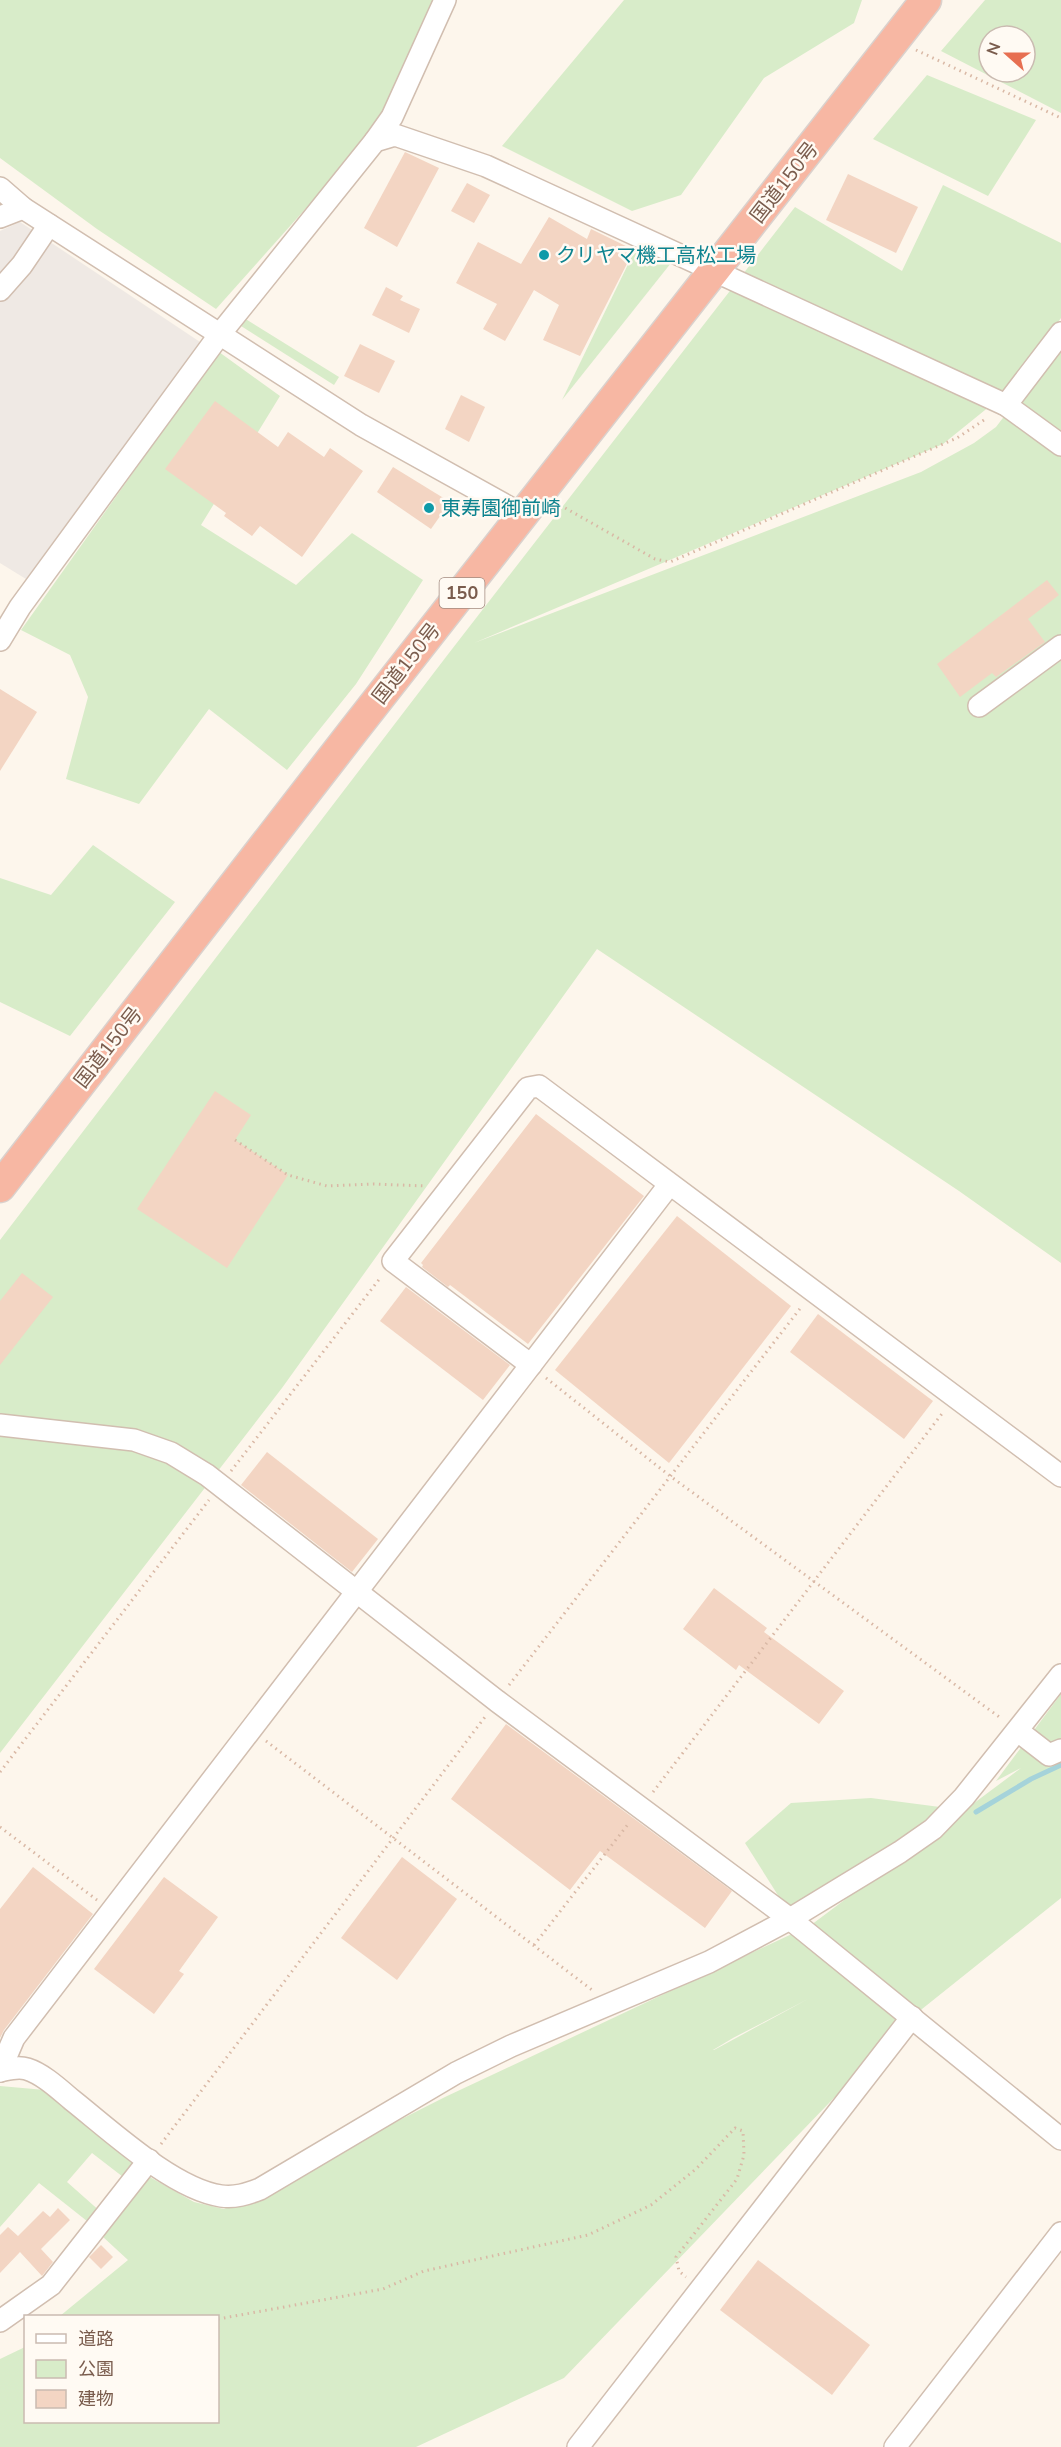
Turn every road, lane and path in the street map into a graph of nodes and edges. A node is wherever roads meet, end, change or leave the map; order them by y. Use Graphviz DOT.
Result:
graph roads {
  1 [pos="445,0"];
  2 [pos="926,0"];
  3 [pos="895,40"];
  4 [pos="1061,118"];
  5 [pos="375,141"];
  6 [pos="0,188"];
  7 [pos="23,208"];
  8 [pos="0,217"];
  9 [pos="49,225"];
  10 [pos="22,265"];
  11 [pos="715,271"];
  12 [pos="0,278"];
  13 [pos="0,290"];
  14 [pos="1061,333"];
  15 [pos="220,334"];
  16 [pos="1006,405"];
  17 [pos="1061,446"];
  18 [pos="531,504"];
  19 [pos="0,640"];
  20 [pos="1061,646"];
  21 [pos="979,706"];
  22 [pos="235,1140"];
  23 [pos="669,1185"];
  24 [pos="0,1187"];
  25 [pos="452,1187"];
  26 [pos="393,1261"];
  27 [pos="812,1292"];
  28 [pos="531,1365"];
  29 [pos="954,1397"];
  30 [pos="0,1425"];
  31 [pos="670,1476"];
  32 [pos="1061,1476"];
  33 [pos="220,1485"];
  34 [pos="813,1582"];
  35 [pos="357,1593"];
  36 [pos="1061,1675"];
  37 [pos="497,1701"];
  38 [pos="251,1730"];
  39 [pos="1018,1731"];
  40 [pos="1061,1750"];
  41 [pos="0,1772"];
  42 [pos="641,1808"];
  43 [pos="0,1827"];
  44 [pos="393,1837"];
  45 [pos="112,1911"];
  46 [pos="790,1919"];
  47 [pos="534,1945"];
  48 [pos="610,2004"];
  49 [pos="912,2017"];
  50 [pos="0,2071"];
  51 [pos="1061,2139"];
  52 [pos="149,2160"];
  53 [pos="1061,2234"];
  54 [pos="701,2288"];
  55 [pos="219,2319"];
  56 [pos="0,2321"];
  57 [pos="578,2447"];
  58 [pos="896,2447"];
  1 -- 5 [label="street"];
  2 -- 3 [label="highway, 国道150号 / 150"];
  3 -- 4 [label="path"];
  3 -- 11 [label="highway, 国道150号 / 150"];
  5 -- 11 [label="street"];
  5 -- 15 [label="street"];
  6 -- 7 [label="street"];
  7 -- 8 [label="street"];
  7 -- 9 [label="street"];
  9 -- 10 [label="street"];
  9 -- 15 [label="street"];
  10 -- 12 [label="street"];
  10 -- 13 [label="street"];
  11 -- 16 [label="street"];
  11 -- 18 [label="highway, 国道150号 / 150"];
  14 -- 16 [label="street"];
  15 -- 18 [label="street"];
  15 -- 19 [label="street"];
  16 -- 17 [label="street"];
  16 -- 18 [label="path"];
  18 -- 24 [label="highway, 国道150号 / 150"];
  20 -- 21 [label="street"];
  22 -- 25 [label="path"];
  23 -- 25 [label="street"];
  23 -- 27 [label="street"];
  23 -- 28 [label="street"];
  25 -- 26 [label="street"];
  26 -- 28 [label="street"];
  26 -- 33 [label="path"];
  27 -- 29 [label="street"];
  27 -- 31 [label="path"];
  28 -- 31 [label="path"];
  28 -- 35 [label="street"];
  29 -- 32 [label="street"];
  29 -- 34 [label="path"];
  30 -- 33 [label="street"];
  31 -- 34 [label="path"];
  31 -- 37 [label="path"];
  33 -- 35 [label="street"];
  33 -- 41 [label="path"];
  34 -- 39 [label="path"];
  34 -- 42 [label="path"];
  35 -- 37 [label="street"];
  35 -- 38 [label="street"];
  36 -- 39 [label="street"];
  37 -- 42 [label="street"];
  37 -- 44 [label="path"];
  38 -- 44 [label="path"];
  38 -- 45 [label="street"];
  39 -- 40 [label="street"];
  39 -- 46 [label="street"];
  42 -- 46 [label="street"];
  42 -- 47 [label="path"];
  43 -- 45 [label="path"];
  44 -- 47 [label="path"];
  44 -- 52 [label="path"];
  45 -- 50 [label="street"];
  46 -- 48 [label="street"];
  46 -- 49 [label="street"];
  47 -- 48 [label="path"];
  48 -- 52 [label="street"];
  49 -- 51 [label="street"];
  49 -- 54 [label="street"];
  50 -- 52 [label="street"];
  52 -- 56 [label="street"];
  53 -- 58 [label="street"];
  54 -- 55 [label="path"];
  54 -- 57 [label="street"];
}
